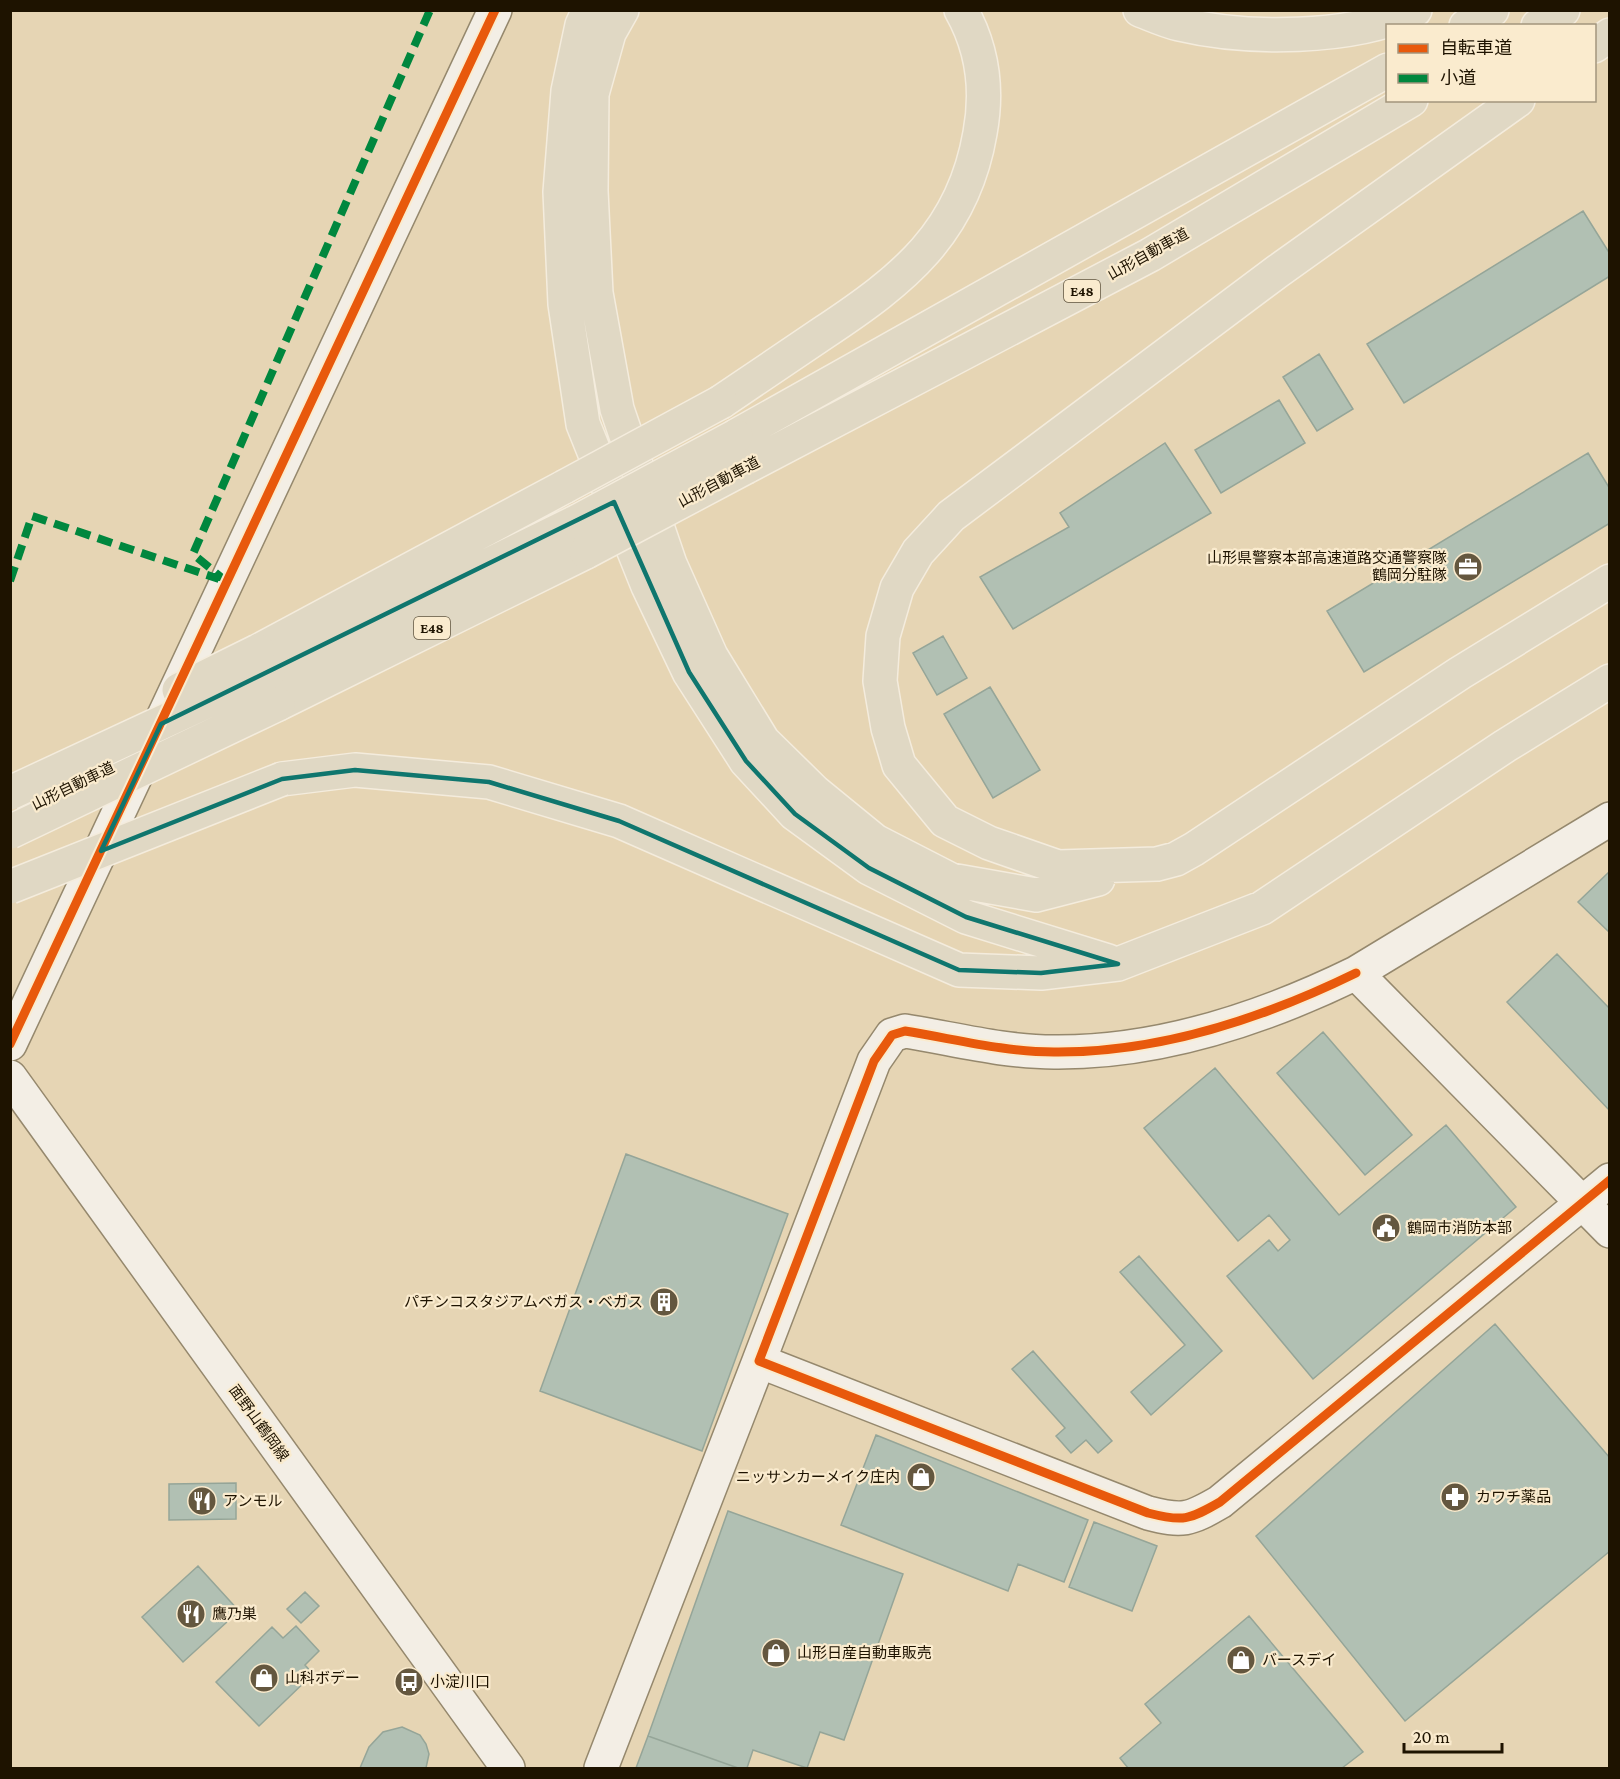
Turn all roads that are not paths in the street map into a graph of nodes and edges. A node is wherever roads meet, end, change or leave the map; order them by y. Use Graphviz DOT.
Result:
graph roads {
  1 [pos="495,10"];
  2 [pos="589,10"];
  3 [pos="622,10"];
  4 [pos="961,10"];
  5 [pos="1140,10"];
  6 [pos="1415,10"];
  7 [pos="1492,10"];
  8 [pos="1563,10"];
  9 [pos="1469,24"];
  10 [pos="1541,24"];
  11 [pos="1610,35"];
  12 [pos="1596,45"];
  13 [pos="1386,71"];
  14 [pos="1408,102"];
  15 [pos="1515,102"];
  16 [pos="581,537"];
  17 [pos="1610,581"];
  18 [pos="263,662"];
  19 [pos="1610,681"];
  20 [pos="10,772"];
  21 [pos="10,793"];
  22 [pos="1610,819"];
  23 [pos="10,832"];
  24 [pos="1157,864"];
  25 [pos="10,887"];
  26 [pos="1118,964"];
  27 [pos="1356,973"];
  28 [pos="10,1044"];
  29 [pos="10,1077"];
  30 [pos="1610,1180"];
  31 [pos="1581,1202"];
  32 [pos="1610,1231"];
  33 [pos="759,1361"];
  34 [pos="508,1768"];
  35 [pos="601,1768"];
  1 -- 28 [label="street"];
  2 -- 26 [label="highway"];
  3 -- 24 [label="highway"];
  4 -- 18 [label="highway, bridge"];
  5 -- 6 [label="highway"];
  7 -- 9 [label="highway"];
  8 -- 10 [label="highway"];
  11 -- 12 [label="highway"];
  13 -- 16 [label="highway, 山形自動車道 / E48, bridge"];
  14 -- 16 [label="highway, 山形自動車道 / E48, bridge"];
  15 -- 24 [label="highway"];
  16 -- 18 [label="highway, 山形自動車道 / E48"];
  16 -- 23 [label="highway, 山形自動車道 / E48, bridge"];
  17 -- 24 [label="highway"];
  18 -- 20 [label="highway, bridge"];
  18 -- 21 [label="highway, 山形自動車道 / E48, bridge"];
  19 -- 26 [label="highway"];
  22 -- 27 [label="street"];
  25 -- 26 [label="highway, bridge"];
  27 -- 31 [label="street"];
  27 -- 33 [label="street"];
  29 -- 34 [label="street, 面野山鶴岡線"];
  30 -- 31 [label="street"];
  31 -- 32 [label="street"];
  31 -- 33 [label="street"];
  33 -- 35 [label="street"];
}
